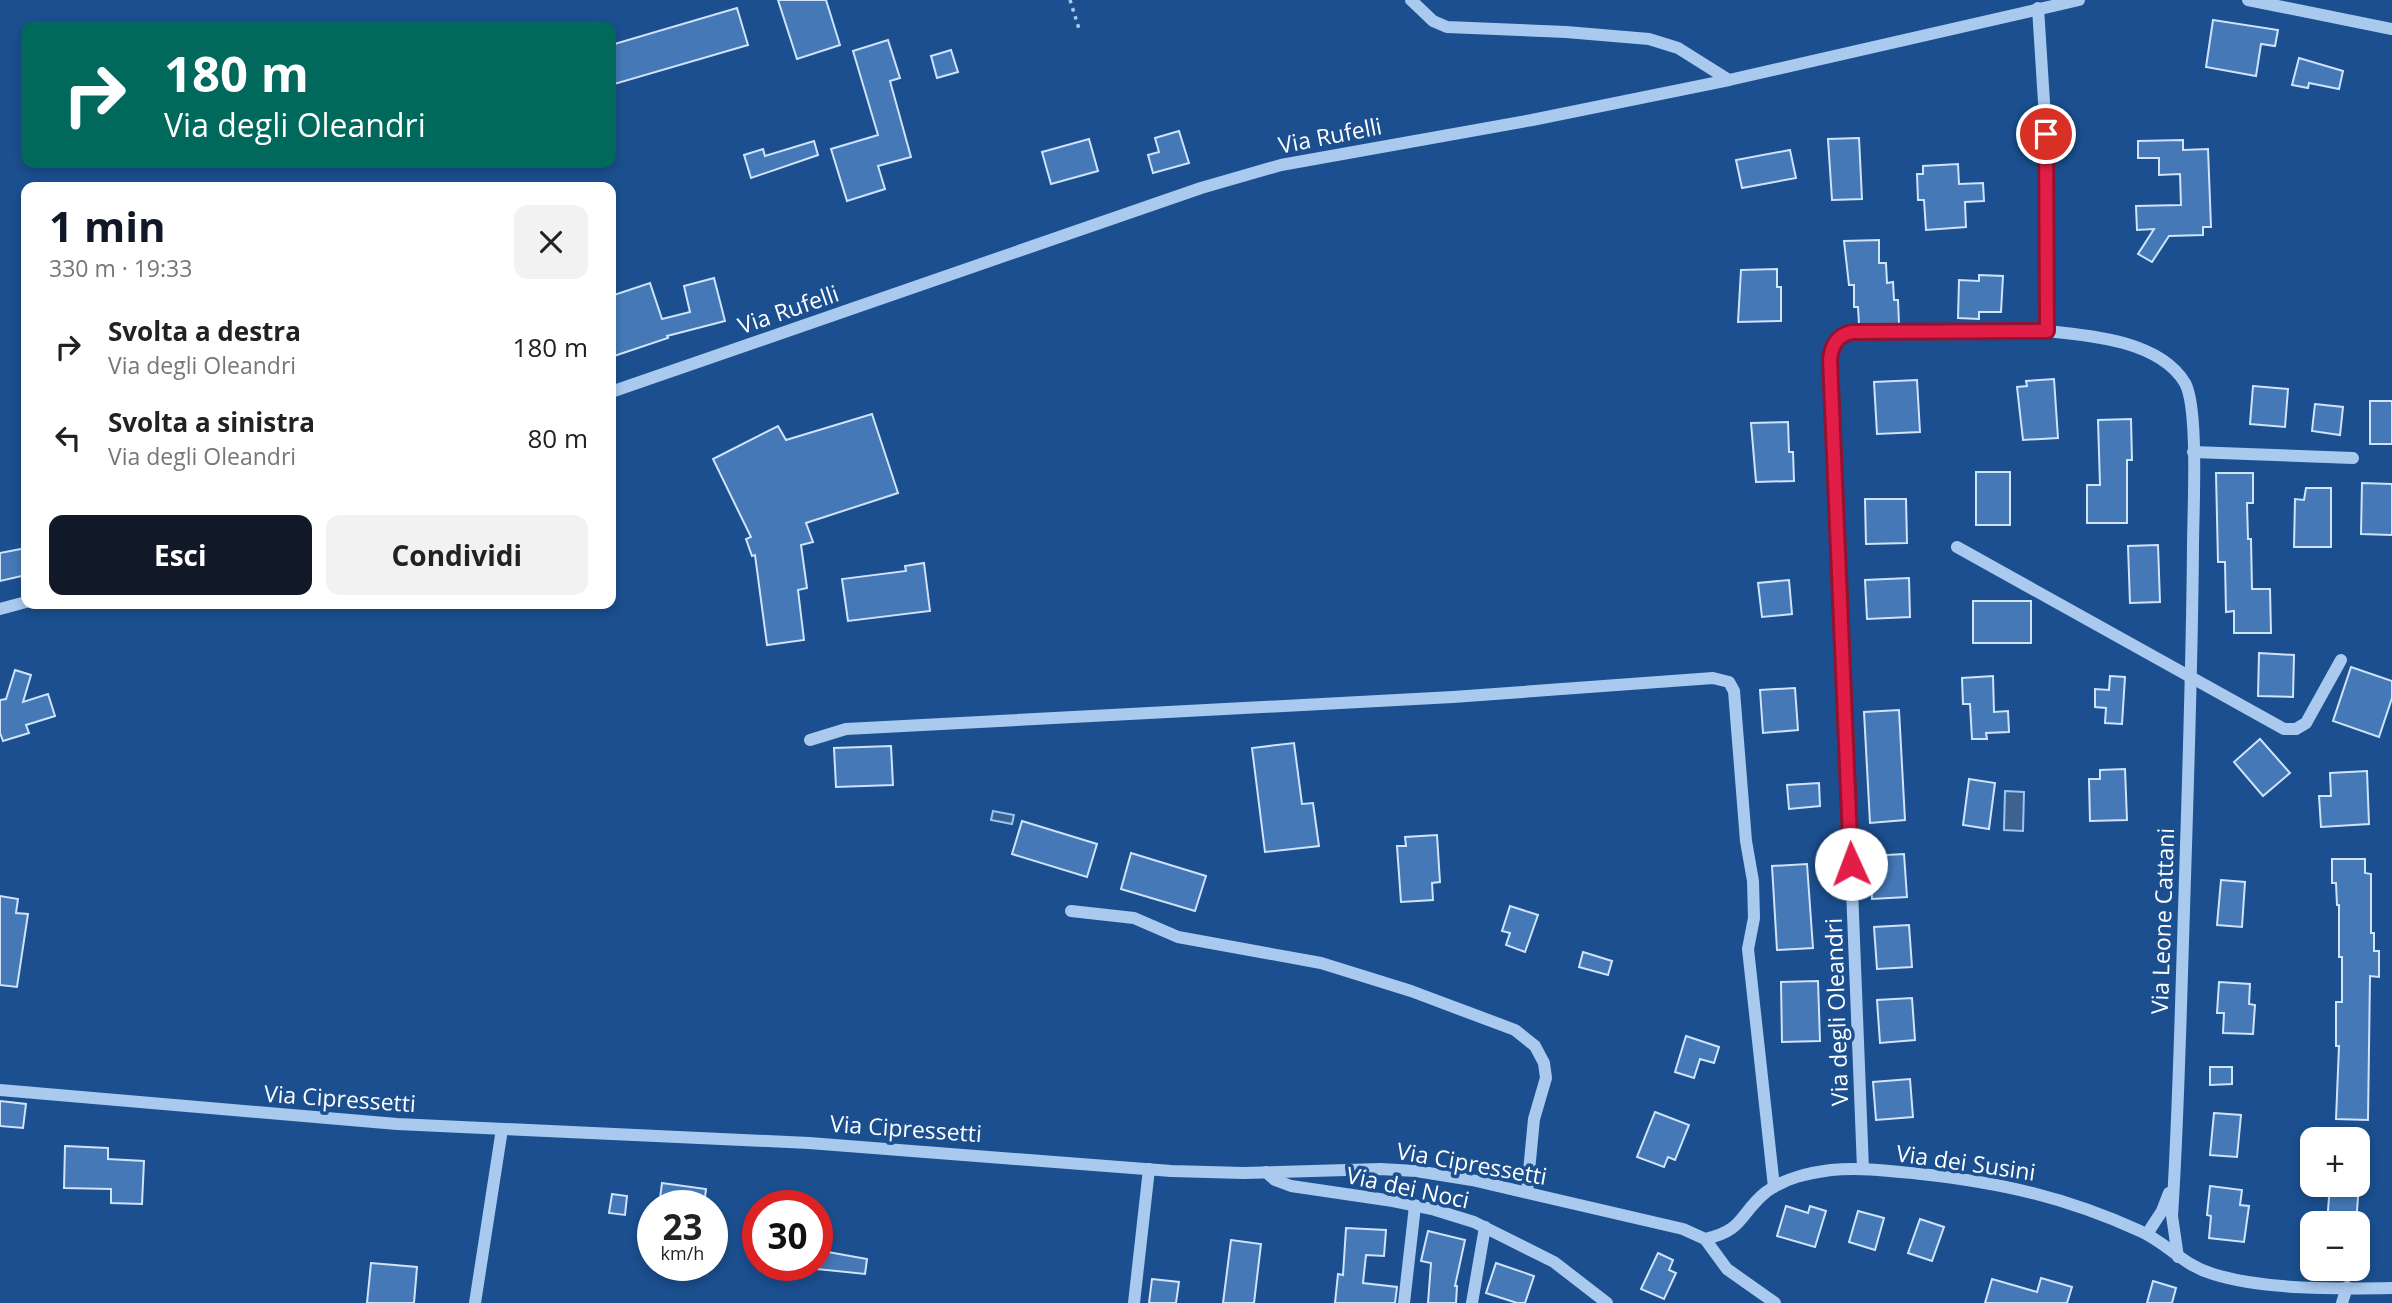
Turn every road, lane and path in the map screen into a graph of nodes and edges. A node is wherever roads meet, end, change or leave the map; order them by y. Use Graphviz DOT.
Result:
graph roads {
  1 [pos="1070,0"];
  2 [pos="1412,0"];
  3 [pos="2079,0"];
  4 [pos="2248,0"];
  5 [pos="2038,8"];
  6 [pos="2392,29"];
  7 [pos="1080,32"];
  8 [pos="1729,80"];
  9 [pos="2047,331"];
  10 [pos="616,390"];
  11 [pos="2193,452"];
  12 [pos="2353,457"];
  13 [pos="1957,547"];
  14 [pos="21,603"];
  15 [pos="0,609"];
  16 [pos="2341,660"];
  17 [pos="2192,675"];
  18 [pos="810,740"];
  19 [pos="1071,911"];
  20 [pos="0,1090"];
  21 [pos="502,1129"];
  22 [pos="2175,1168"];
  23 [pos="1149,1169"];
  24 [pos="1863,1169"];
  25 [pos="1266,1172"];
  26 [pos="1774,1187"];
  27 [pos="1527,1192"];
  28 [pos="1415,1206"];
  29 [pos="1485,1227"];
  30 [pos="2147,1234"];
  31 [pos="1705,1239"];
  32 [pos="2178,1257"];
  33 [pos="2347,1287"];
  34 [pos="2392,1288"];
  35 [pos="475,1303"];
  36 [pos="1134,1303"];
  37 [pos="1404,1303"];
  38 [pos="1472,1303"];
  39 [pos="1607,1303"];
  40 [pos="1775,1303"];
  41 [pos="2343,1303"];
  1 -- 7 [label="path"];
  2 -- 8 [label="street"];
  3 -- 5 [label="street, Via Rufelli"];
  4 -- 6 [label="street"];
  5 -- 8 [label="street, Via Rufelli"];
  5 -- 9 [label="street"];
  8 -- 10 [label="street, Via Rufelli"];
  9 -- 11 [label="street, Via Leone Cattani"];
  9 -- 24 [label="street, Via degli Oleandri"];
  11 -- 12 [label="street"];
  11 -- 17 [label="street, Via Leone Cattani"];
  13 -- 17 [label="street"];
  14 -- 15 [label="street"];
  16 -- 17 [label="street"];
  17 -- 22 [label="street, Via Leone Cattani"];
  18 -- 26 [label="street"];
  19 -- 27 [label="street"];
  20 -- 21 [label="street, Via Cipressetti"];
  21 -- 23 [label="street, Via Cipressetti"];
  21 -- 35 [label="street"];
  22 -- 30 [label="street, Via Leone Cattani"];
  22 -- 32 [label="street, Via Leone Cattani"];
  23 -- 25 [label="street, Via Cipressetti"];
  23 -- 36 [label="street"];
  24 -- 26 [label="street, Via dei Susini"];
  24 -- 30 [label="street, Via dei Susini"];
  25 -- 27 [label="street, Via Cipressetti"];
  25 -- 28 [label="street, Via dei Noci"];
  26 -- 31 [label="street, Via dei Susini"];
  27 -- 31 [label="street, Via Cipressetti"];
  28 -- 29 [label="street, Via dei Noci"];
  28 -- 37 [label="street"];
  29 -- 38 [label="street"];
  29 -- 39 [label="street, Via dei Noci"];
  30 -- 32 [label="street, Via dei Susini"];
  31 -- 40 [label="street"];
  32 -- 33 [label="street, Via dei Susini"];
  33 -- 34 [label="street, Via dei Susini"];
  33 -- 41 [label="street"];
}
